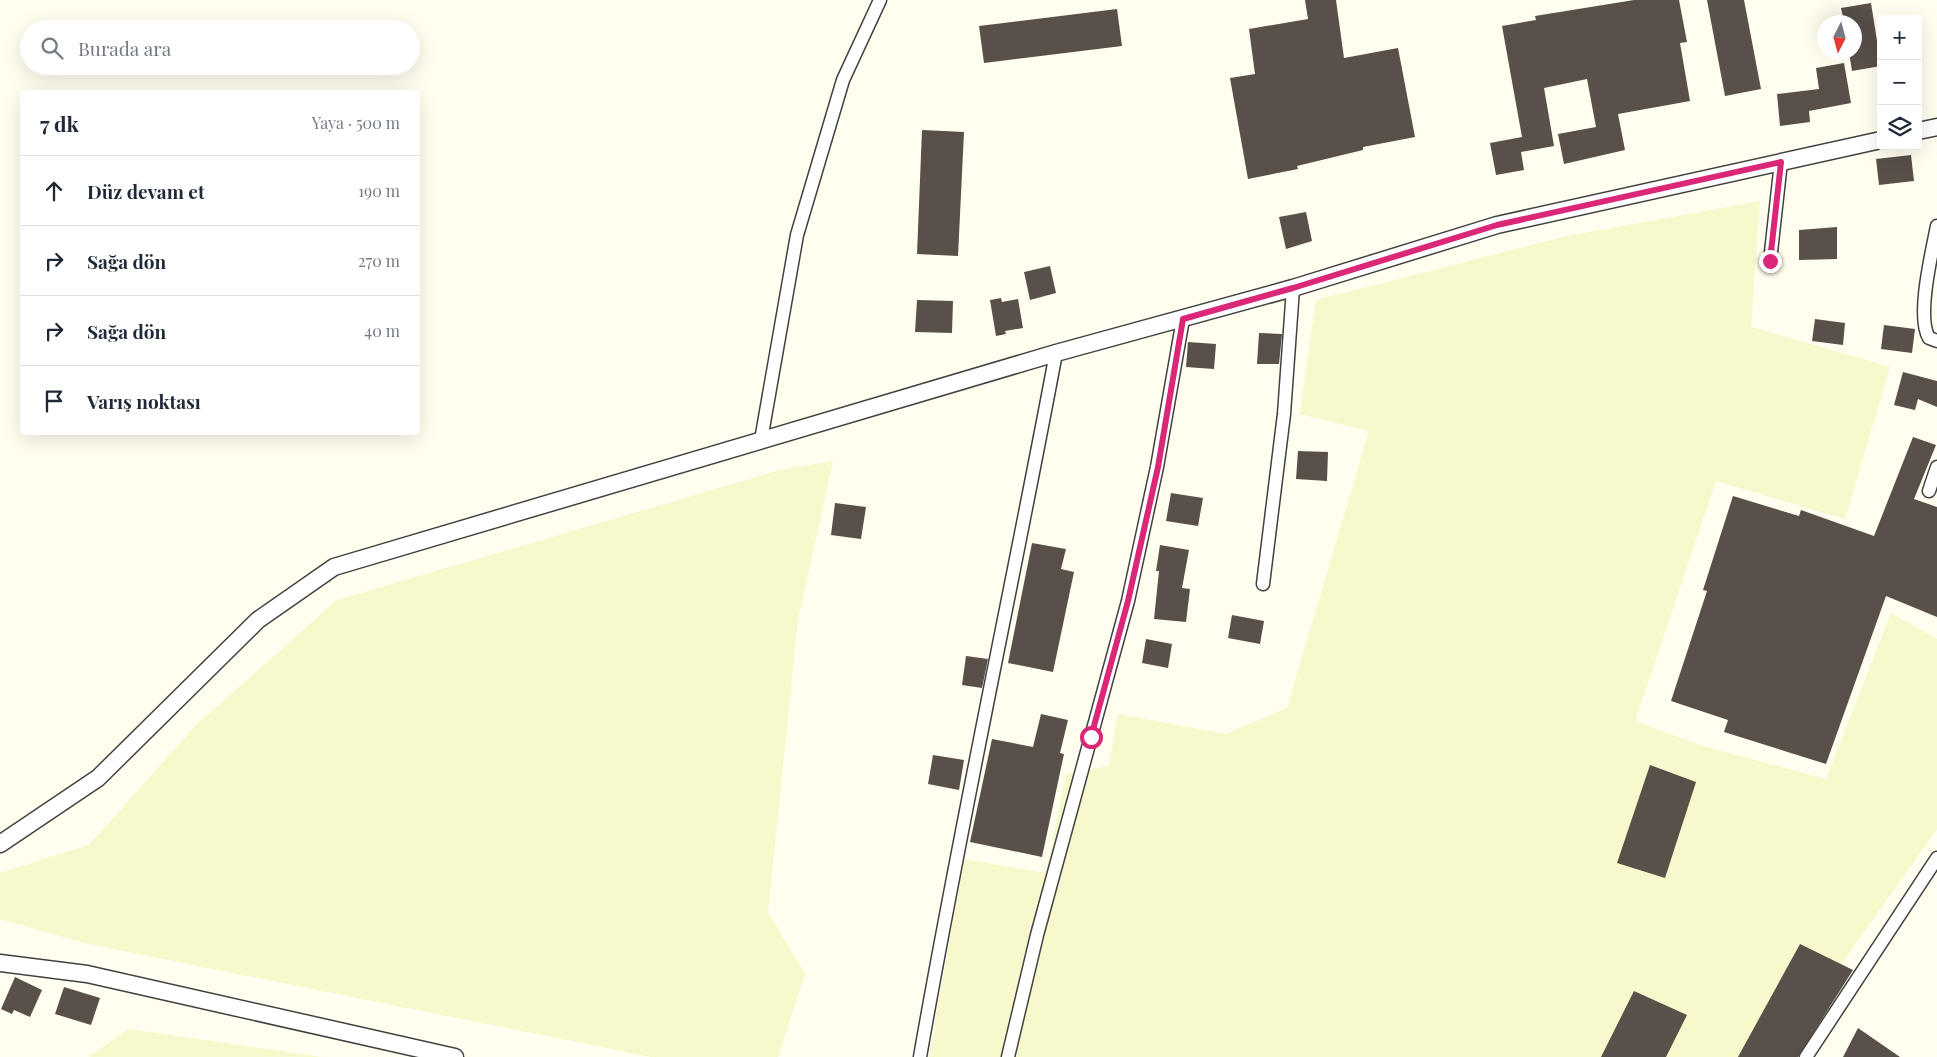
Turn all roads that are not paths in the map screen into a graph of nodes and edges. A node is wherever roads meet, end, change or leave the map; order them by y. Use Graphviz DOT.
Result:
graph roads {
  1 [pos="880,0"];
  2 [pos="1937,127"];
  3 [pos="1922,131"];
  4 [pos="1877,141"];
  5 [pos="1781,162"];
  6 [pos="1937,226"];
  7 [pos="1770,261"];
  8 [pos="1293,288"];
  9 [pos="1183,319"];
  10 [pos="1937,340"];
  11 [pos="1056,353"];
  12 [pos="761,440"];
  13 [pos="1937,467"];
  14 [pos="1929,491"];
  15 [pos="1263,584"];
  16 [pos="0,844"];
  17 [pos="1937,858"];
  18 [pos="0,963"];
  19 [pos="455,1057"];
  20 [pos="920,1057"];
  21 [pos="1008,1057"];
  22 [pos="1806,1057"];
  1 -- 12 [label="street"];
  2 -- 3 [label="street"];
  4 -- 5 [label="street"];
  5 -- 7 [label="street"];
  5 -- 8 [label="street"];
  6 -- 10 [label="street"];
  8 -- 9 [label="street"];
  8 -- 15 [label="street"];
  9 -- 11 [label="street"];
  9 -- 21 [label="street"];
  11 -- 12 [label="street"];
  11 -- 20 [label="street"];
  12 -- 16 [label="street"];
  13 -- 14 [label="street"];
  17 -- 22 [label="street"];
  18 -- 19 [label="street"];
}
